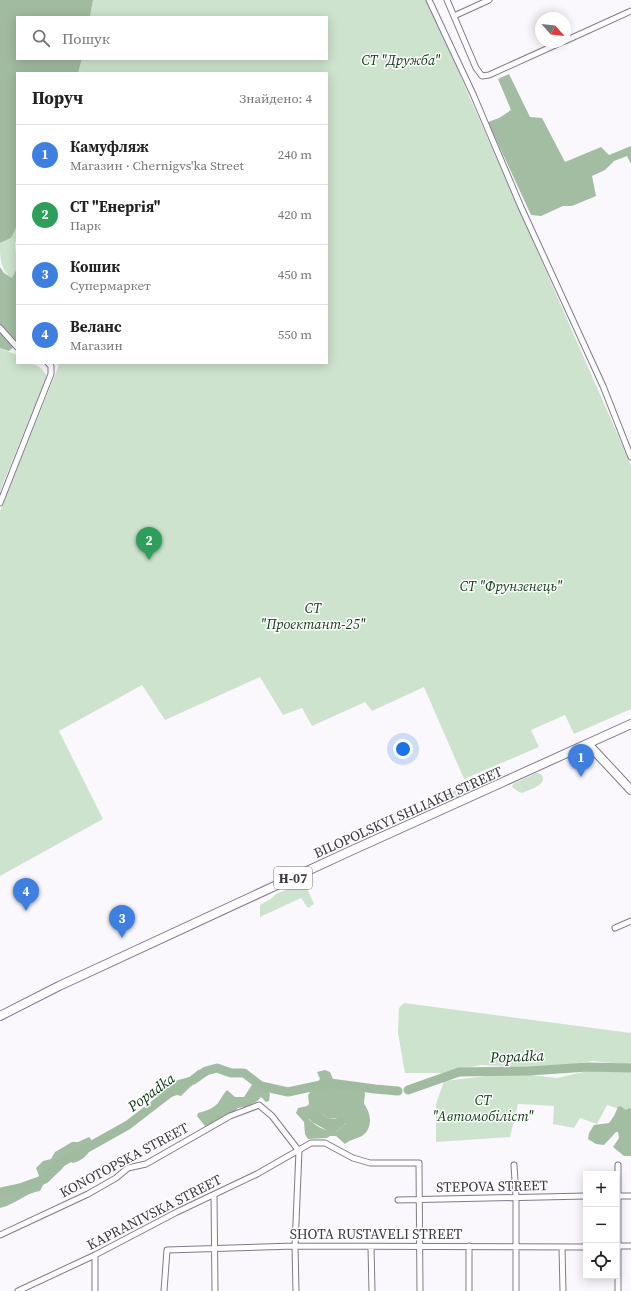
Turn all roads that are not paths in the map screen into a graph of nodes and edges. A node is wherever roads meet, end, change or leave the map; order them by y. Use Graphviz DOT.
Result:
graph roads {
  1 [pos="429,0"];
  2 [pos="447,0"];
  3 [pos="489,0"];
  4 [pos="631,11"];
  5 [pos="454,16"];
  6 [pos="571,38"];
  7 [pos="549,48"];
  8 [pos="0,328"];
  9 [pos="16,346"];
  10 [pos="49,364"];
  11 [pos="631,456"];
  12 [pos="0,503"];
  13 [pos="631,724"];
  14 [pos="588,744"];
  15 [pos="631,790"];
  16 [pos="631,921"];
  17 [pos="615,928"];
  18 [pos="0,1016"];
  19 [pos="299,1151"];
  20 [pos="514,1165"];
  21 [pos="618,1165"];
  22 [pos="618,1171"];
  23 [pos="214,1195"];
  24 [pos="583,1196"];
  25 [pos="619,1196"];
  26 [pos="631,1196"];
  27 [pos="516,1197"];
  28 [pos="419,1199"];
  29 [pos="398,1200"];
  30 [pos="617,1207"];
  31 [pos="0,1235"];
  32 [pos="616,1243"];
  33 [pos="295,1246"];
  34 [pos="469,1246"];
  35 [pos="516,1246"];
  36 [pos="562,1246"];
  37 [pos="583,1246"];
  38 [pos="619,1246"];
  39 [pos="631,1246"];
  40 [pos="371,1247"];
  41 [pos="418,1247"];
  42 [pos="215,1248"];
  43 [pos="95,1255"];
  44 [pos="617,1279"];
  45 [pos="21,1290"];
  46 [pos="95,1291"];
  47 [pos="164,1291"];
  48 [pos="215,1291"];
  49 [pos="296,1291"];
  50 [pos="372,1291"];
  51 [pos="420,1291"];
  52 [pos="469,1291"];
  53 [pos="516,1291"];
  54 [pos="563,1291"];
  55 [pos="618,1291"];
  1 -- 11 [label="street"];
  2 -- 5 [label="street"];
  3 -- 5 [label="street"];
  4 -- 6 [label="street"];
  5 -- 7 [label="street"];
  8 -- 9 [label="street"];
  10 -- 12 [label="street"];
  13 -- 14 [label="main road, BILOPOLSKYI SHLIAKH STREET"];
  14 -- 15 [label="main road"];
  14 -- 18 [label="main road, BILOPOLSKYI SHLIAKH STREET / Н-07"];
  16 -- 17 [label="street"];
  19 -- 23 [label="street, KAPRANIVSKA STREET"];
  19 -- 28 [label="street, KAPRANIVSKA STREET"];
  19 -- 31 [label="street, KONOTOPSKA STREET"];
  19 -- 33 [label="street"];
  20 -- 27 [label="street"];
  21 -- 22 [label="street"];
  23 -- 42 [label="street"];
  23 -- 43 [label="street, KAPRANIVSKA STREET"];
  24 -- 27 [label="street, STEPOVA STREET"];
  25 -- 26 [label="street"];
  27 -- 28 [label="street, STEPOVA STREET"];
  27 -- 35 [label="street"];
  28 -- 29 [label="street, STEPOVA STREET"];
  28 -- 41 [label="street"];
  30 -- 32 [label="street"];
  33 -- 40 [label="street, SHOTA RUSTAVELI STREET"];
  33 -- 42 [label="street, SHOTA RUSTAVELI STREET"];
  33 -- 49 [label="street"];
  34 -- 35 [label="street, SHOTA RUSTAVELI STREET"];
  34 -- 41 [label="street, SHOTA RUSTAVELI STREET"];
  34 -- 52 [label="street"];
  35 -- 36 [label="street, SHOTA RUSTAVELI STREET"];
  35 -- 53 [label="street"];
  36 -- 37 [label="street, SHOTA RUSTAVELI STREET"];
  36 -- 54 [label="street"];
  38 -- 39 [label="street"];
  40 -- 41 [label="street, SHOTA RUSTAVELI STREET"];
  40 -- 50 [label="street"];
  41 -- 51 [label="street"];
  42 -- 47 [label="street, SHOTA RUSTAVELI STREET"];
  42 -- 48 [label="street"];
  43 -- 45 [label="street, KAPRANIVSKA STREET"];
  43 -- 46 [label="street"];
  44 -- 55 [label="street"];
}
